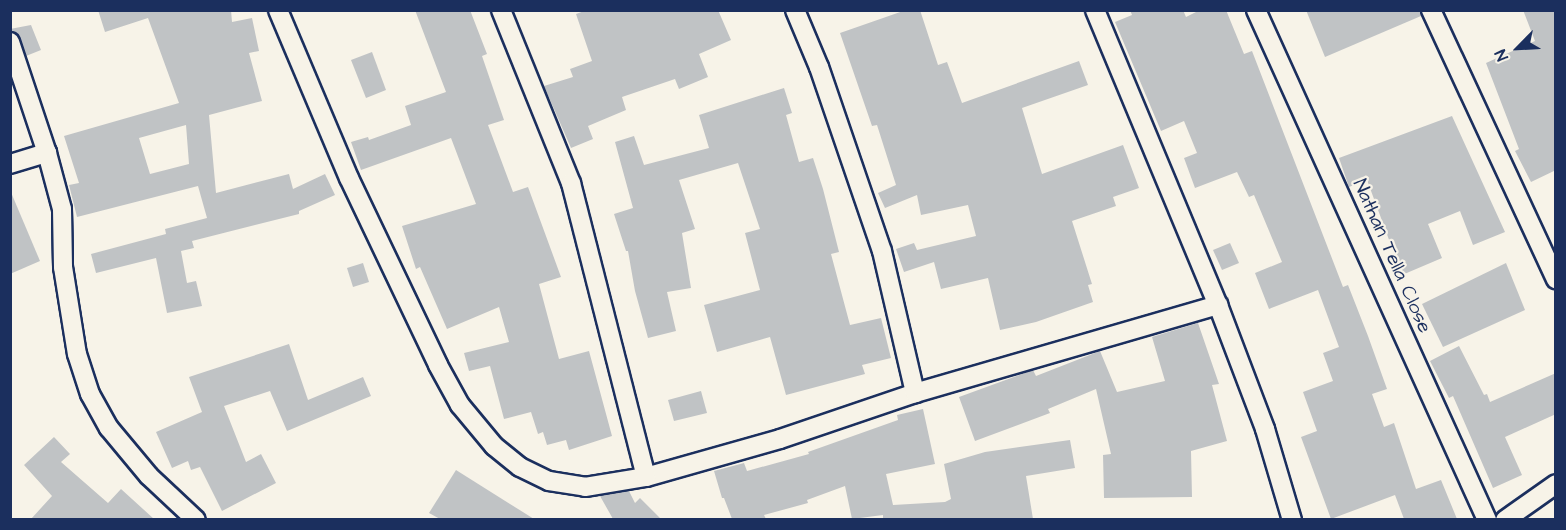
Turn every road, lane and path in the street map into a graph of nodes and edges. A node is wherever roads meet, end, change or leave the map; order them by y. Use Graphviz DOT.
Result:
graph roads {
  1 [pos="278,10"];
  2 [pos="501,10"];
  3 [pos="795,10"];
  4 [pos="1095,10"];
  5 [pos="1256,10"];
  6 [pos="1431,10"];
  7 [pos="10,42"];
  8 [pos="47,153"];
  9 [pos="10,164"];
  10 [pos="1556,279"];
  11 [pos="1218,305"];
  12 [pos="915,393"];
  13 [pos="646,477"];
  14 [pos="1556,484"];
  15 [pos="196,519"];
  16 [pos="1292,519"];
  17 [pos="1487,519"];
  18 [pos="1505,519"];
  1 -- 13 [label="street"];
  2 -- 13 [label="street"];
  3 -- 12 [label="street"];
  4 -- 11 [label="street"];
  5 -- 17 [label="street, Nathan Tella Close"];
  6 -- 10 [label="street"];
  7 -- 8 [label="street"];
  8 -- 9 [label="street"];
  8 -- 15 [label="street"];
  11 -- 12 [label="street"];
  11 -- 16 [label="street"];
  12 -- 13 [label="street"];
  14 -- 18 [label="street"];
}
